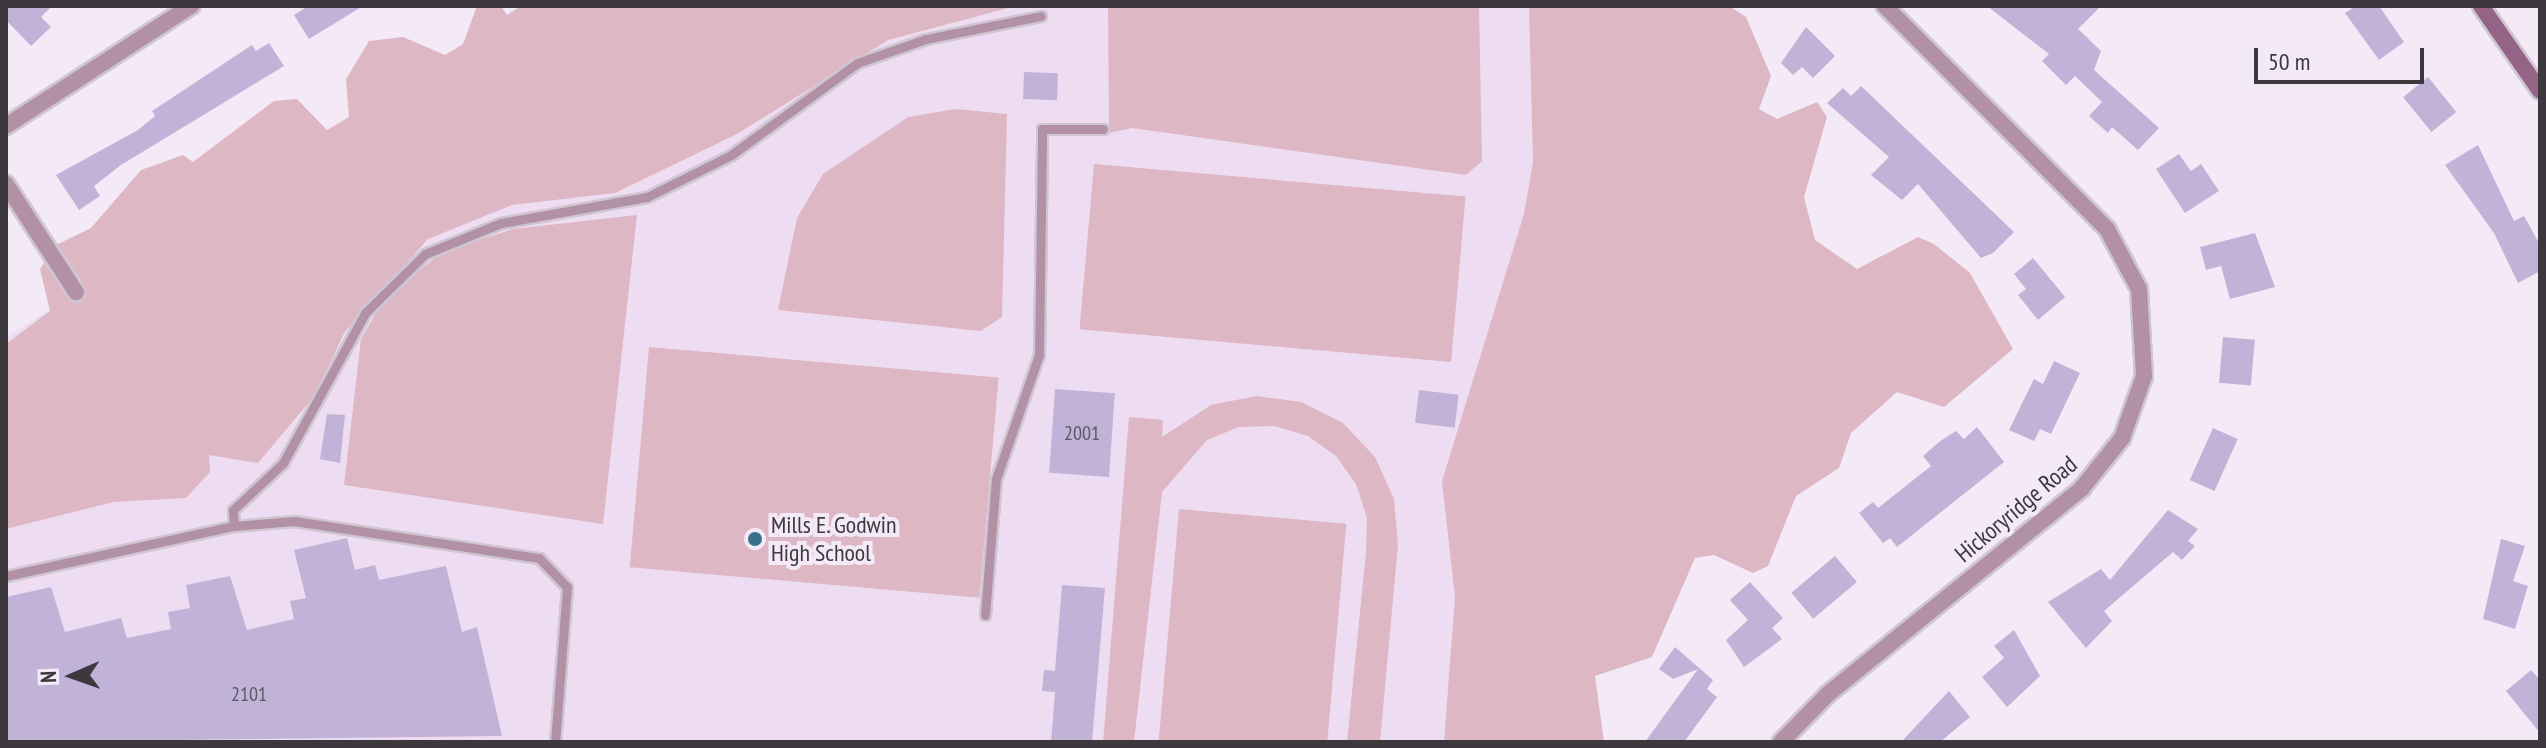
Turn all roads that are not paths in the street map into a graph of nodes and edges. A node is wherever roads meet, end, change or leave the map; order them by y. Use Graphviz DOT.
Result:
graph roads {
  1 [pos="191,6"];
  2 [pos="1885,6"];
  3 [pos="2481,6"];
  4 [pos="1041,16"];
  5 [pos="2540,91"];
  6 [pos="6,126"];
  7 [pos="1103,129"];
  8 [pos="6,184"];
  9 [pos="76,292"];
  10 [pos="234,526"];
  11 [pos="6,576"];
  12 [pos="985,615"];
  13 [pos="555,742"];
  14 [pos="1781,742"];
  1 -- 6 [label="street"];
  2 -- 14 [label="street, Hickoryridge Road"];
  3 -- 5 [label="street"];
  4 -- 10 [label="lane"];
  7 -- 12 [label="lane"];
  8 -- 9 [label="street"];
  10 -- 11 [label="lane"];
  10 -- 13 [label="lane"];
}
